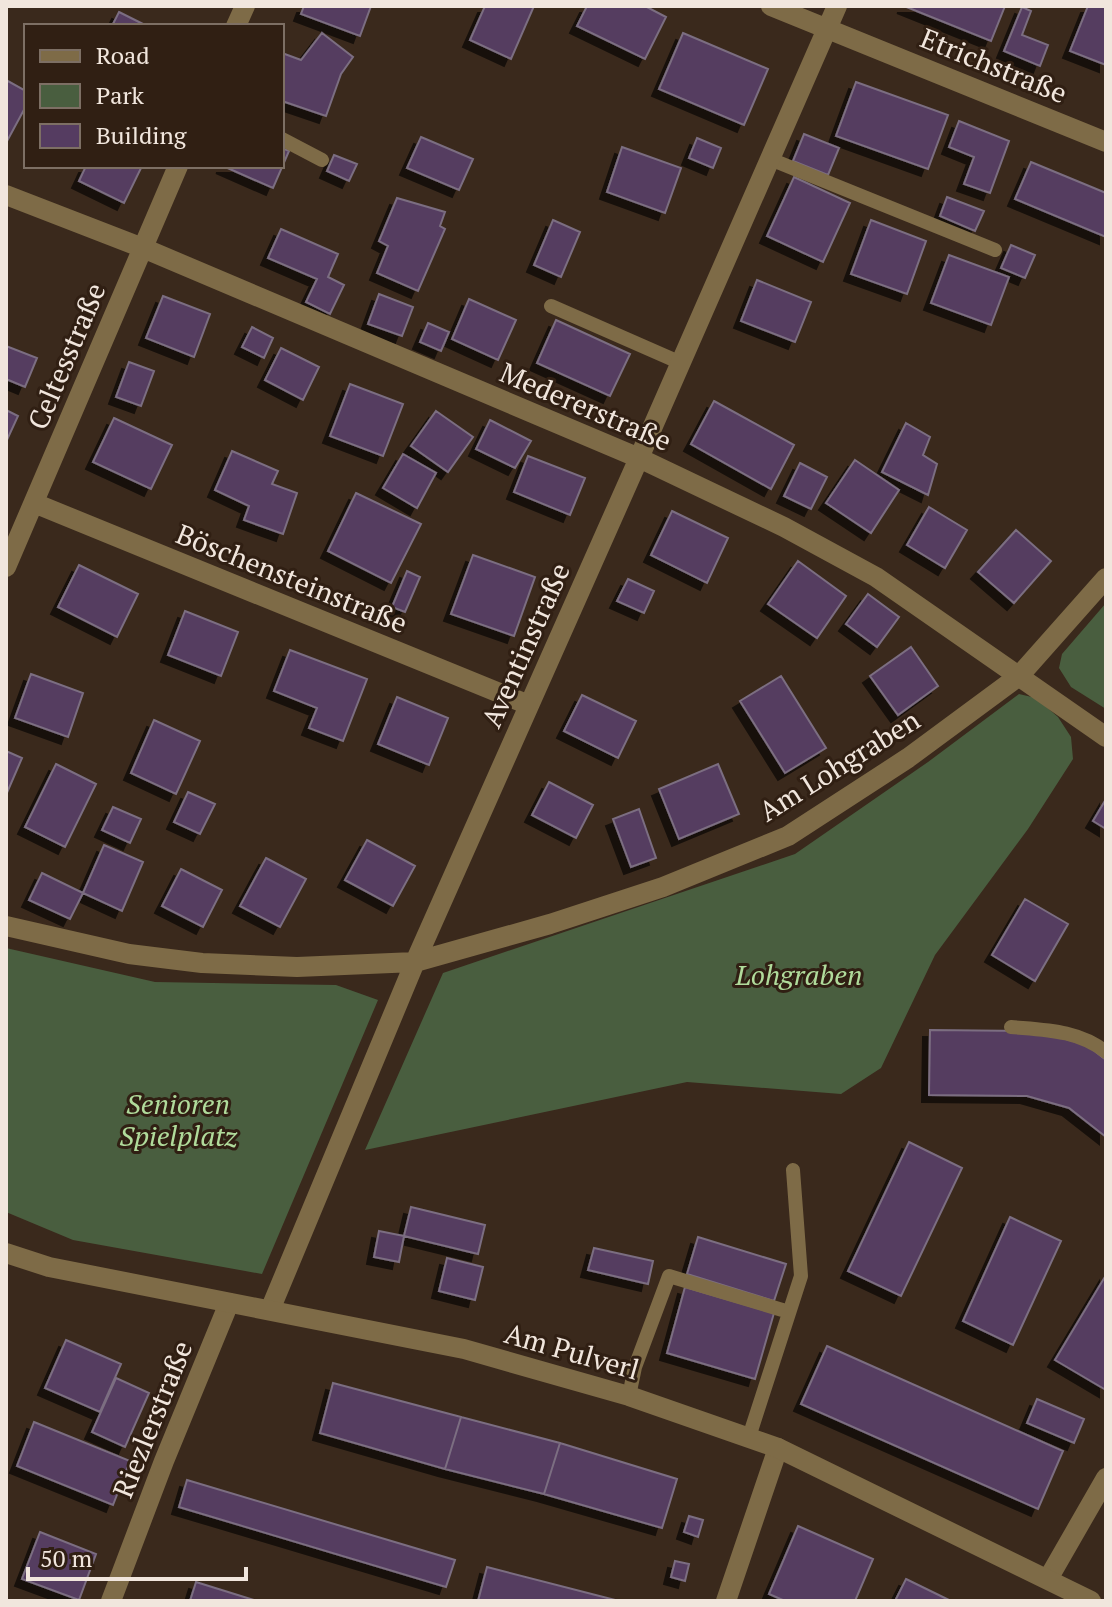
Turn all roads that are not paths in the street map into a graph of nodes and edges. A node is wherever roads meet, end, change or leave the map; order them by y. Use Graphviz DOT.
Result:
graph roads {
  1 [pos="771,6"];
  2 [pos="837,6"];
  3 [pos="828,27"];
  4 [pos="284,140"];
  5 [pos="1106,142"];
  6 [pos="770,159"];
  7 [pos="322,160"];
  8 [pos="177,168"];
  9 [pos="6,195"];
  10 [pos="143,248"];
  11 [pos="995,250"];
  12 [pos="551,306"];
  13 [pos="681,363"];
  14 [pos="639,458"];
  15 [pos="34,503"];
  16 [pos="6,567"];
  17 [pos="1106,578"];
  18 [pos="1019,676"];
  19 [pos="529,705"];
  20 [pos="1106,737"];
  21 [pos="6,926"];
  22 [pos="415,962"];
  23 [pos="1011,1027"];
  24 [pos="1106,1052"];
  25 [pos="793,1170"];
  26 [pos="6,1253"];
  27 [pos="229,1303"];
  28 [pos="270,1310"];
  29 [pos="789,1312"];
  30 [pos="629,1396"];
  31 [pos="749,1437"];
  32 [pos="778,1448"];
  33 [pos="1106,1478"];
  34 [pos="1048,1579"];
  35 [pos="111,1601"];
  36 [pos="726,1601"];
  37 [pos="1091,1601"];
  1 -- 3 [label="street, Etrichstraße"];
  2 -- 3 [label="street, Aventinstraße"];
  3 -- 5 [label="street, Etrichstraße"];
  3 -- 6 [label="street, Aventinstraße"];
  4 -- 7 [label="lane"];
  6 -- 11 [label="lane"];
  6 -- 13 [label="street, Aventinstraße"];
  8 -- 10 [label="street, Celtesstraße"];
  9 -- 10 [label="street, Medererstraße"];
  10 -- 14 [label="street, Medererstraße"];
  10 -- 15 [label="street, Celtesstraße"];
  12 -- 13 [label="lane"];
  13 -- 14 [label="street, Aventinstraße"];
  14 -- 18 [label="street, Medererstraße"];
  14 -- 19 [label="street, Aventinstraße"];
  15 -- 16 [label="street, Celtesstraße"];
  15 -- 19 [label="street, Böschensteinstraße"];
  17 -- 18 [label="street, Am Lohgraben"];
  18 -- 20 [label="street, Medererstraße"];
  18 -- 22 [label="street, Am Lohgraben"];
  19 -- 22 [label="street, Aventinstraße"];
  21 -- 22 [label="street, Am Lohgraben"];
  22 -- 28 [label="street, Aventinstraße"];
  23 -- 24 [label="lane"];
  25 -- 29 [label="lane"];
  26 -- 27 [label="street, Am Pulverl"];
  27 -- 28 [label="street, Am Pulverl"];
  27 -- 35 [label="street, Riezlerstraße"];
  28 -- 30 [label="street, Am Pulverl"];
  29 -- 30 [label="lane"];
  29 -- 31 [label="lane"];
  30 -- 31 [label="street, Am Pulverl"];
  31 -- 32 [label="street, Am Pulverl"];
  32 -- 34 [label="street, Am Pulverl"];
  32 -- 36 [label="street"];
  33 -- 34 [label="street"];
  34 -- 37 [label="street, Am Pulverl"];
}
